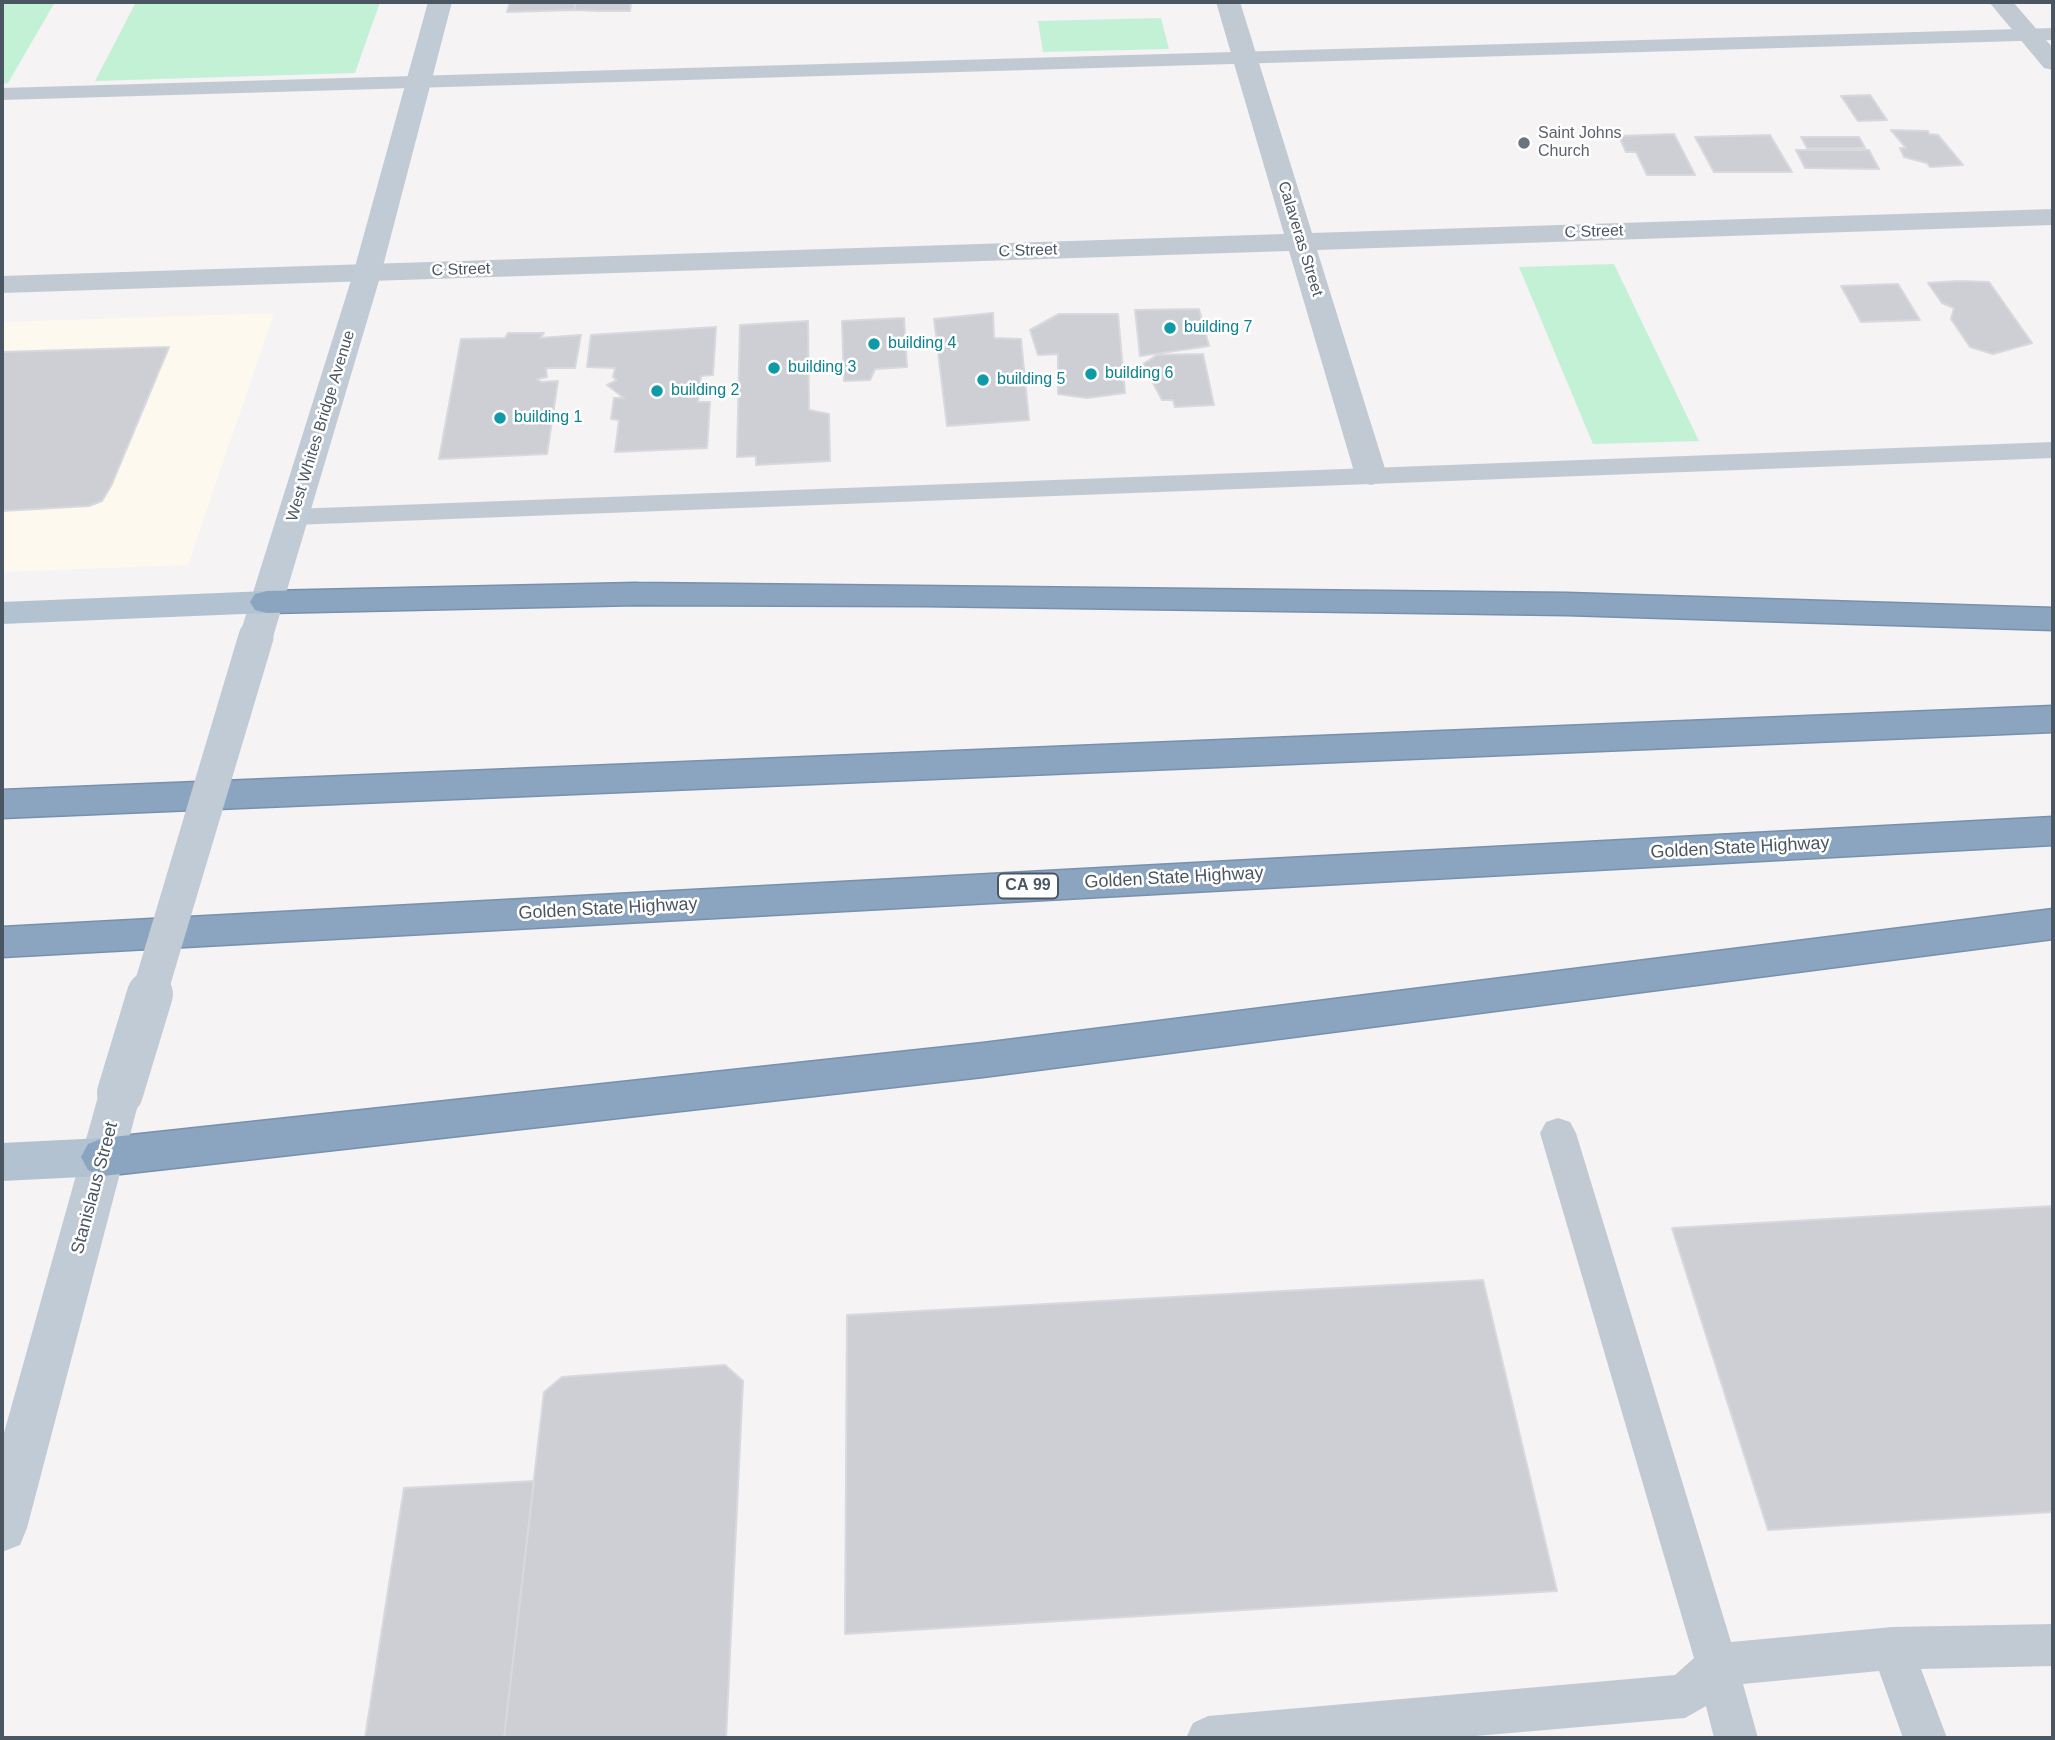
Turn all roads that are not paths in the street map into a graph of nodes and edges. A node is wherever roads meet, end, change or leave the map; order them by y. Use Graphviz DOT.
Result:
graph roads {
  1 [pos="440,2"];
  2 [pos="1228,2"];
  3 [pos="2001,2"];
  4 [pos="2041,35"];
  5 [pos="1245,57"];
  6 [pos="2053,63"];
  7 [pos="419,82"];
  8 [pos="2,94"];
  9 [pos="2053,217"];
  10 [pos="1301,242"];
  11 [pos="367,274"];
  12 [pos="2,285"];
  13 [pos="2053,450"];
  14 [pos="1371,475"];
  15 [pos="293,517"];
  16 [pos="267,602"];
  17 [pos="2,613"];
  18 [pos="2053,619"];
  19 [pos="2053,719"];
  20 [pos="2,804"];
  21 [pos="2053,831"];
  22 [pos="194,849"];
  23 [pos="2053,924"];
  24 [pos="2,942"];
  25 [pos="1558,1133"];
  26 [pos="103,1157"];
  27 [pos="2,1162"];
  28 [pos="2,1528"];
  29 [pos="2053,1645"];
  30 [pos="1892,1648"];
  31 [pos="1717,1665"];
  32 [pos="1208,1738"];
  33 [pos="1736,1738"];
  34 [pos="1925,1738"];
  1 -- 7 [label="main road, West Whites Bridge Avenue"];
  2 -- 5 [label="street, Calaveras Street"];
  3 -- 4 [label="street"];
  4 -- 5 [label="lane"];
  4 -- 6 [label="street"];
  5 -- 7 [label="lane"];
  5 -- 10 [label="street, Calaveras Street"];
  7 -- 8 [label="lane"];
  7 -- 11 [label="main road, West Whites Bridge Avenue"];
  9 -- 10 [label="street, C Street"];
  10 -- 11 [label="street, C Street"];
  10 -- 14 [label="street, Calaveras Street"];
  11 -- 12 [label="street, C Street"];
  11 -- 15 [label="main road, West Whites Bridge Avenue"];
  13 -- 14 [label="lane"];
  14 -- 15 [label="lane"];
  15 -- 16 [label="main road, West Whites Bridge Avenue"];
  16 -- 17 [label="main road"];
  16 -- 18 [label="highway"];
  16 -- 22 [label="main road, West Whites Bridge Avenue, bridge"];
  19 -- 20 [label="highway"];
  21 -- 24 [label="highway, Golden State Highway / CA 99"];
  22 -- 26 [label="main road, Stanislaus Street, bridge"];
  23 -- 26 [label="highway"];
  25 -- 31 [label="lane"];
  26 -- 27 [label="main road"];
  26 -- 28 [label="main road, Stanislaus Street"];
  29 -- 30 [label="lane"];
  30 -- 31 [label="lane"];
  30 -- 34 [label="lane"];
  31 -- 32 [label="lane"];
  31 -- 33 [label="lane"];
}
